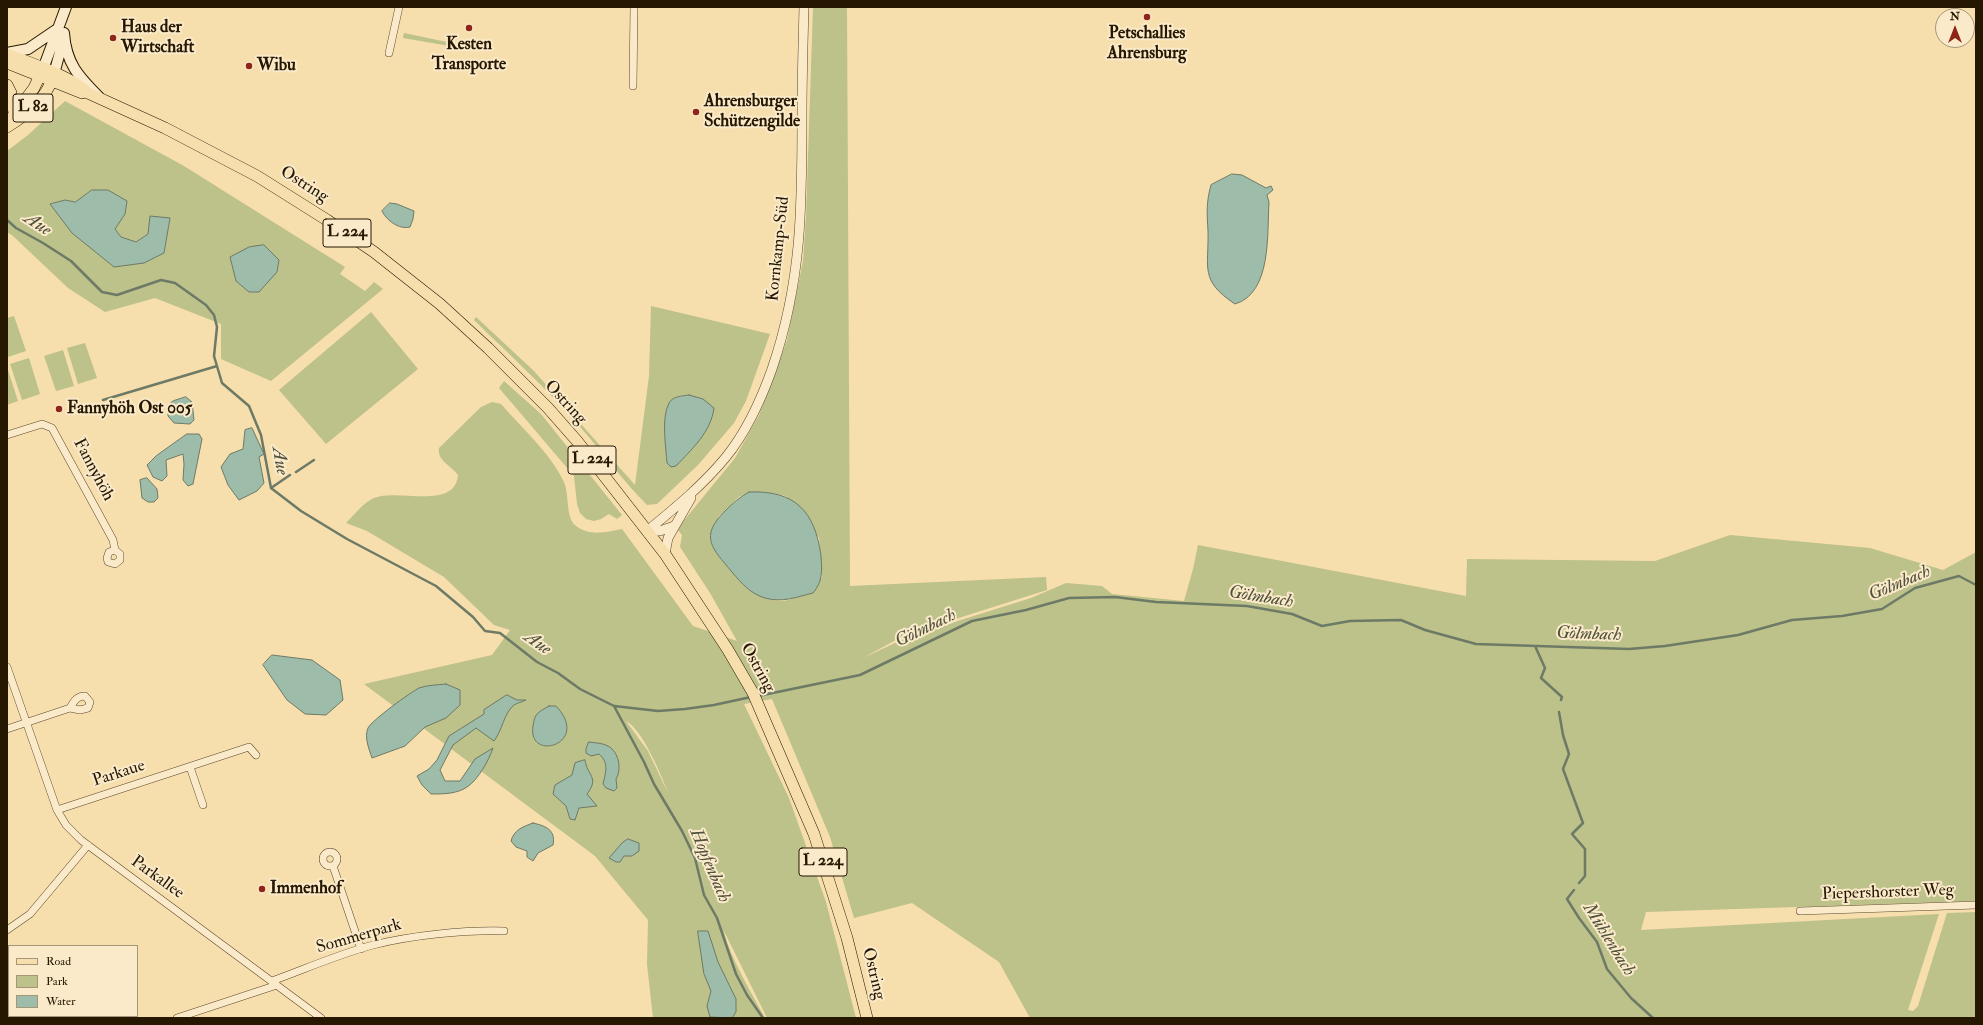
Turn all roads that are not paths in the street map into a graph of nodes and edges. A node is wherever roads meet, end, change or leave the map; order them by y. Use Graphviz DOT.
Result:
graph roads {
  1 [pos="66,7"];
  2 [pos="399,7"];
  3 [pos="634,7"];
  4 [pos="804,7"];
  5 [pos="60,31"];
  6 [pos="7,53"];
  7 [pos="389,53"];
  8 [pos="7,63"];
  9 [pos="41,73"];
  10 [pos="53,78"];
  11 [pos="7,85"];
  12 [pos="633,86"];
  13 [pos="101,100"];
  14 [pos="14,113"];
  15 [pos="7,124"];
  16 [pos="7,127"];
  17 [pos="7,435"];
  18 [pos="694,492"];
  19 [pos="674,526"];
  20 [pos="647,531"];
  21 [pos="115,550"];
  22 [pos="665,554"];
  23 [pos="7,667"];
  24 [pos="70,708"];
  25 [pos="28,722"];
  26 [pos="7,729"];
  27 [pos="256,756"];
  28 [pos="190,767"];
  29 [pos="203,805"];
  30 [pos="57,810"];
  31 [pos="88,845"];
  32 [pos="332,866"];
  33 [pos="1976,905"];
  34 [pos="1800,911"];
  35 [pos="7,930"];
  36 [pos="504,931"];
  37 [pos="360,949"];
  38 [pos="274,983"];
  39 [pos="177,1018"];
  40 [pos="321,1018"];
  41 [pos="866,1018"];
  1 -- 5 [label="main road"];
  2 -- 7 [label="street"];
  3 -- 12 [label="street"];
  4 -- 18 [label="street, Kornkamp-Süd"];
  5 -- 6 [label="main road"];
  5 -- 9 [label="main road"];
  5 -- 10 [label="main road"];
  5 -- 13 [label="main road"];
  6 -- 9 [label="main road, Ostring / L 82"];
  8 -- 9 [label="main road, Ostring / L 82"];
  9 -- 10 [label="main road, Ostring / L 82"];
  9 -- 14 [label="main road, L 82"];
  10 -- 13 [label="main road, Ostring / L 224"];
  10 -- 16 [label="main road, L 82"];
  11 -- 14 [label="main road, L 82"];
  13 -- 20 [label="main road, Ostring / L 224"];
  14 -- 15 [label="main road, L 82"];
  17 -- 21 [label="street, Fannyhöh"];
  18 -- 19 [label="street, Kornkamp-Süd"];
  18 -- 20 [label="street, Kornkamp-Süd"];
  19 -- 20 [label="street"];
  19 -- 22 [label="street, Kornkamp-Süd"];
  20 -- 22 [label="main road, Ostring / L 224"];
  22 -- 41 [label="main road, Ostring / L 224"];
  23 -- 25 [label="street, Parkallee"];
  24 -- 25 [label="street"];
  25 -- 26 [label="street"];
  25 -- 30 [label="street, Parkallee"];
  27 -- 28 [label="street, Parkaue"];
  28 -- 29 [label="street"];
  28 -- 30 [label="street, Parkaue"];
  30 -- 31 [label="street, Parkallee"];
  31 -- 35 [label="street"];
  31 -- 38 [label="street, Parkallee"];
  32 -- 37 [label="street"];
  33 -- 34 [label="street, Piepershorster Weg"];
  36 -- 37 [label="street, Sommerpark"];
  37 -- 38 [label="street, Sommerpark"];
  38 -- 39 [label="street, Sommerpark"];
  38 -- 40 [label="street, Parkallee"];
}
